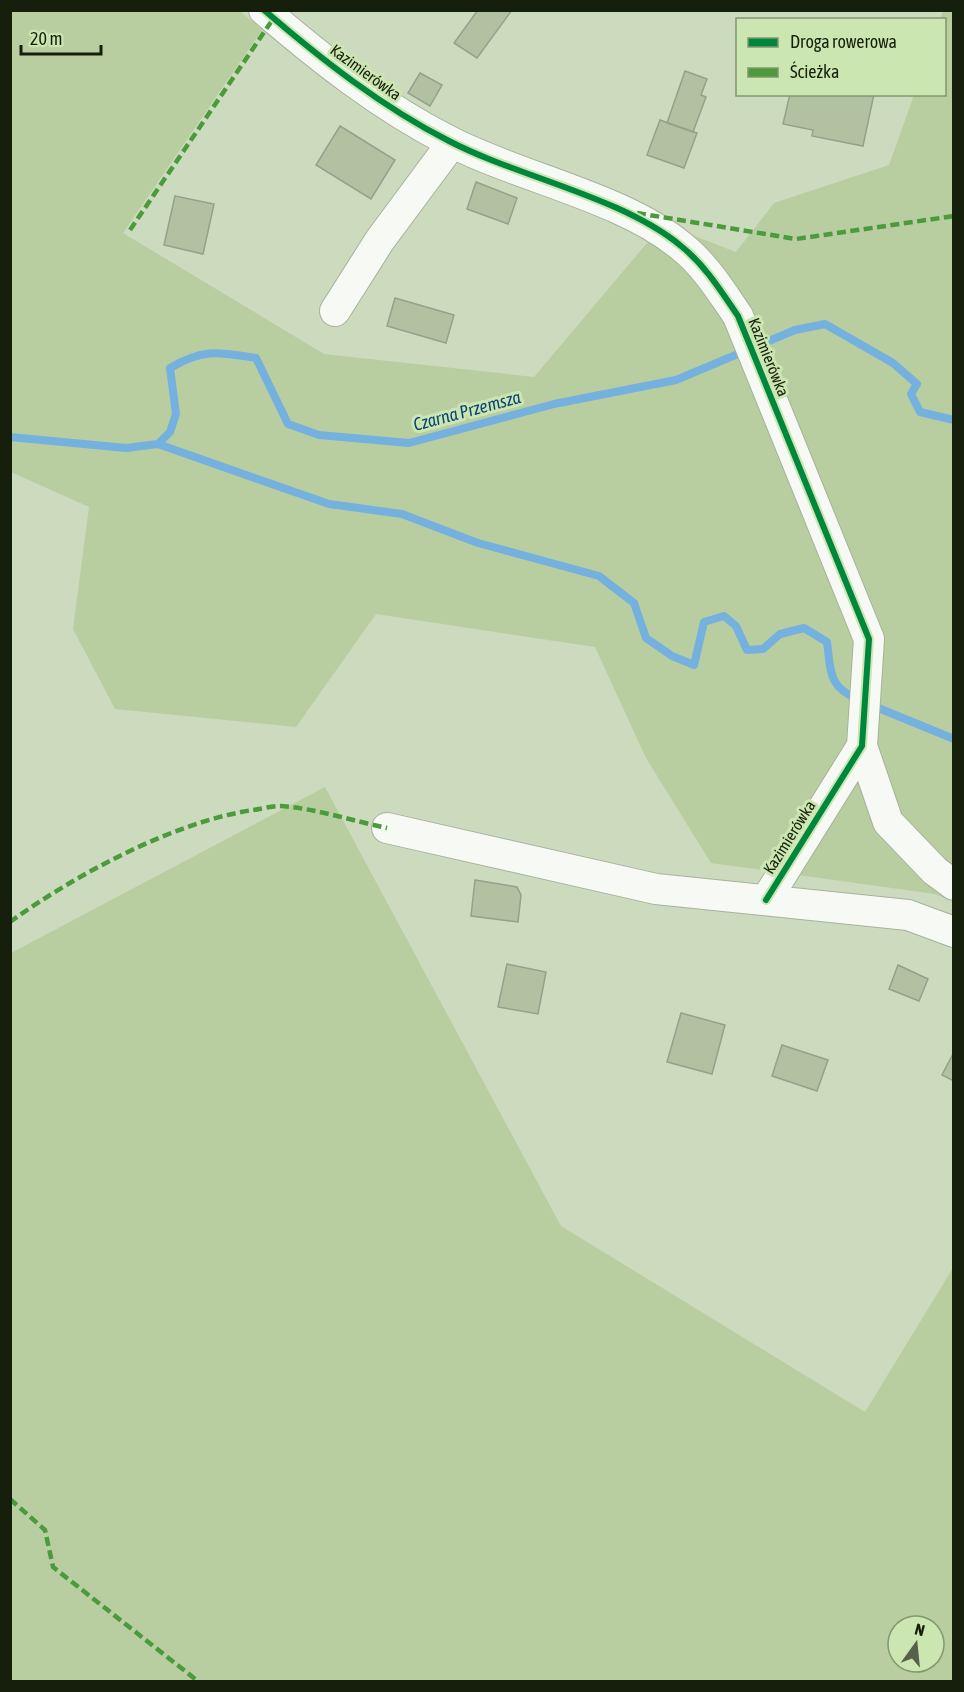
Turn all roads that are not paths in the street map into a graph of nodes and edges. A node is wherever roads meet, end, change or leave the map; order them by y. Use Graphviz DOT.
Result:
graph roads {
  1 [pos="264,10"];
  2 [pos="452,143"];
  3 [pos="335,311"];
  4 [pos="863,733"];
  5 [pos="387,828"];
  6 [pos="954,885"];
  7 [pos="766,900"];
  8 [pos="954,932"];
  1 -- 2 [label="street, Kazimierówka"];
  2 -- 3 [label="street"];
  2 -- 4 [label="street, Kazimierówka"];
  4 -- 6 [label="street, Kazimierówka"];
  4 -- 7 [label="street, Kazimierówka"];
  5 -- 7 [label="street, Kazimierówka"];
  7 -- 8 [label="street, Kazimierówka"];
}
